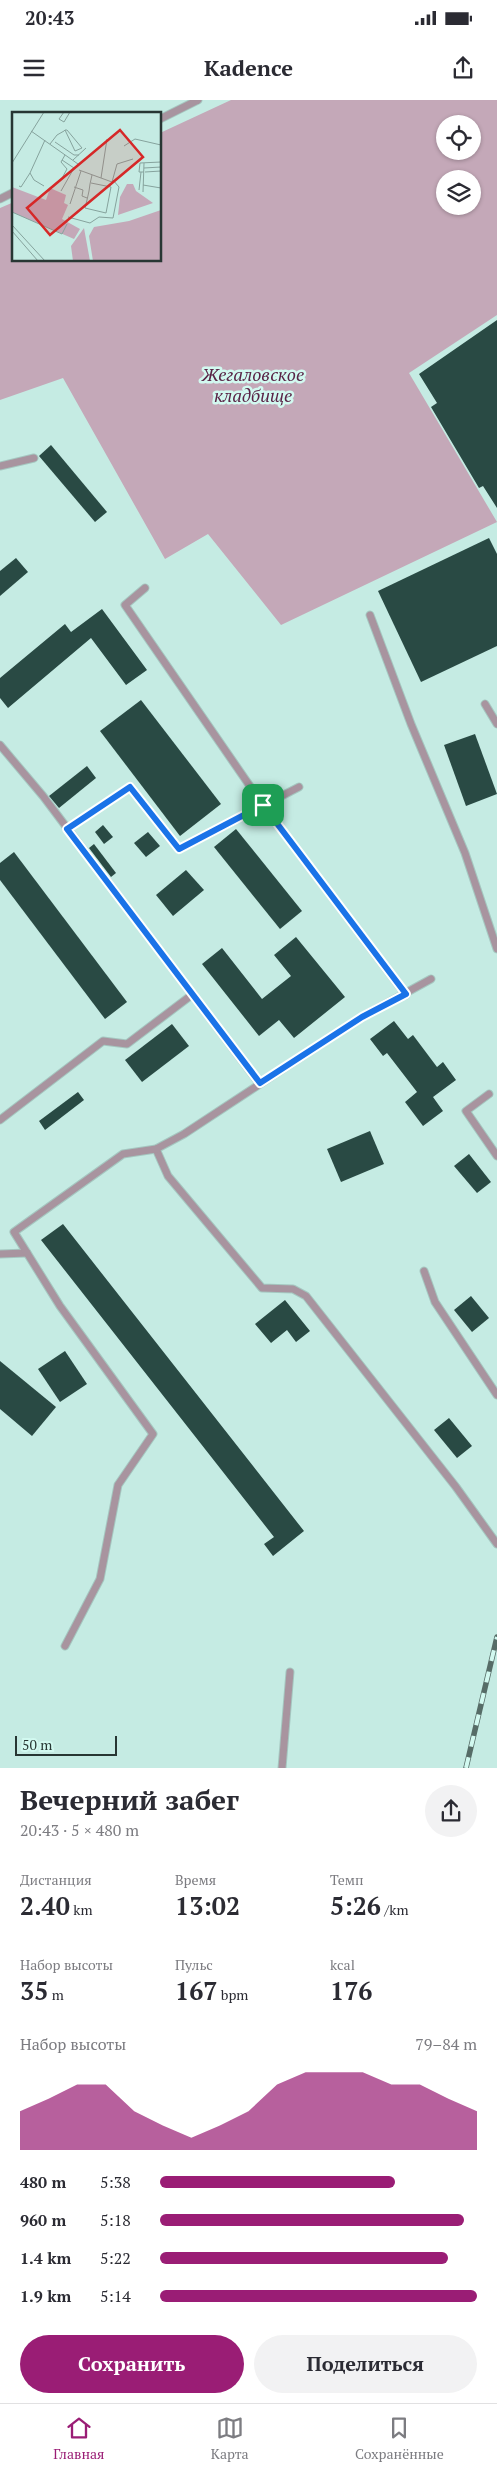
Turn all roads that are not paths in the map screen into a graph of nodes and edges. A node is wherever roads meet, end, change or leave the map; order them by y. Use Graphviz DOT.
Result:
graph roads {
  1 [pos="198,100"];
  2 [pos="161,118"];
  3 [pos="12,193"];
  4 [pos="0,199"];
  5 [pos="34,458"];
  6 [pos="0,466"];
  7 [pos="145,588"];
  8 [pos="370,616"];
  9 [pos="485,704"];
  10 [pos="497,724"];
  11 [pos="0,745"];
  12 [pos="299,787"];
  13 [pos="263,805"];
  14 [pos="67,829"];
  15 [pos="497,949"];
  16 [pos="431,979"];
  17 [pos="193,994"];
  18 [pos="406,994"];
  19 [pos="260,1083"];
  20 [pos="489,1094"];
  21 [pos="0,1120"];
  22 [pos="156,1149"];
  23 [pos="497,1156"];
  24 [pos="27,1253"];
  25 [pos="0,1254"];
  26 [pos="424,1272"];
  27 [pos="497,1395"];
  28 [pos="497,1544"];
  29 [pos="65,1646"];
  30 [pos="290,1672"];
  31 [pos="282,1768"];
  1 -- 2 [label="lane"];
  3 -- 4 [label="lane"];
  5 -- 6 [label="lane"];
  7 -- 13 [label="lane"];
  8 -- 15 [label="lane"];
  9 -- 10 [label="lane"];
  11 -- 14 [label="lane"];
  12 -- 13 [label="lane"];
  13 -- 14 [label="lane"];
  13 -- 18 [label="lane"];
  14 -- 17 [label="lane"];
  16 -- 18 [label="lane"];
  17 -- 19 [label="lane"];
  17 -- 21 [label="lane"];
  18 -- 19 [label="lane"];
  19 -- 22 [label="lane"];
  20 -- 23 [label="lane"];
  22 -- 24 [label="lane"];
  22 -- 28 [label="lane"];
  24 -- 25 [label="lane"];
  24 -- 29 [label="lane"];
  26 -- 27 [label="lane"];
  30 -- 31 [label="lane"];
}
